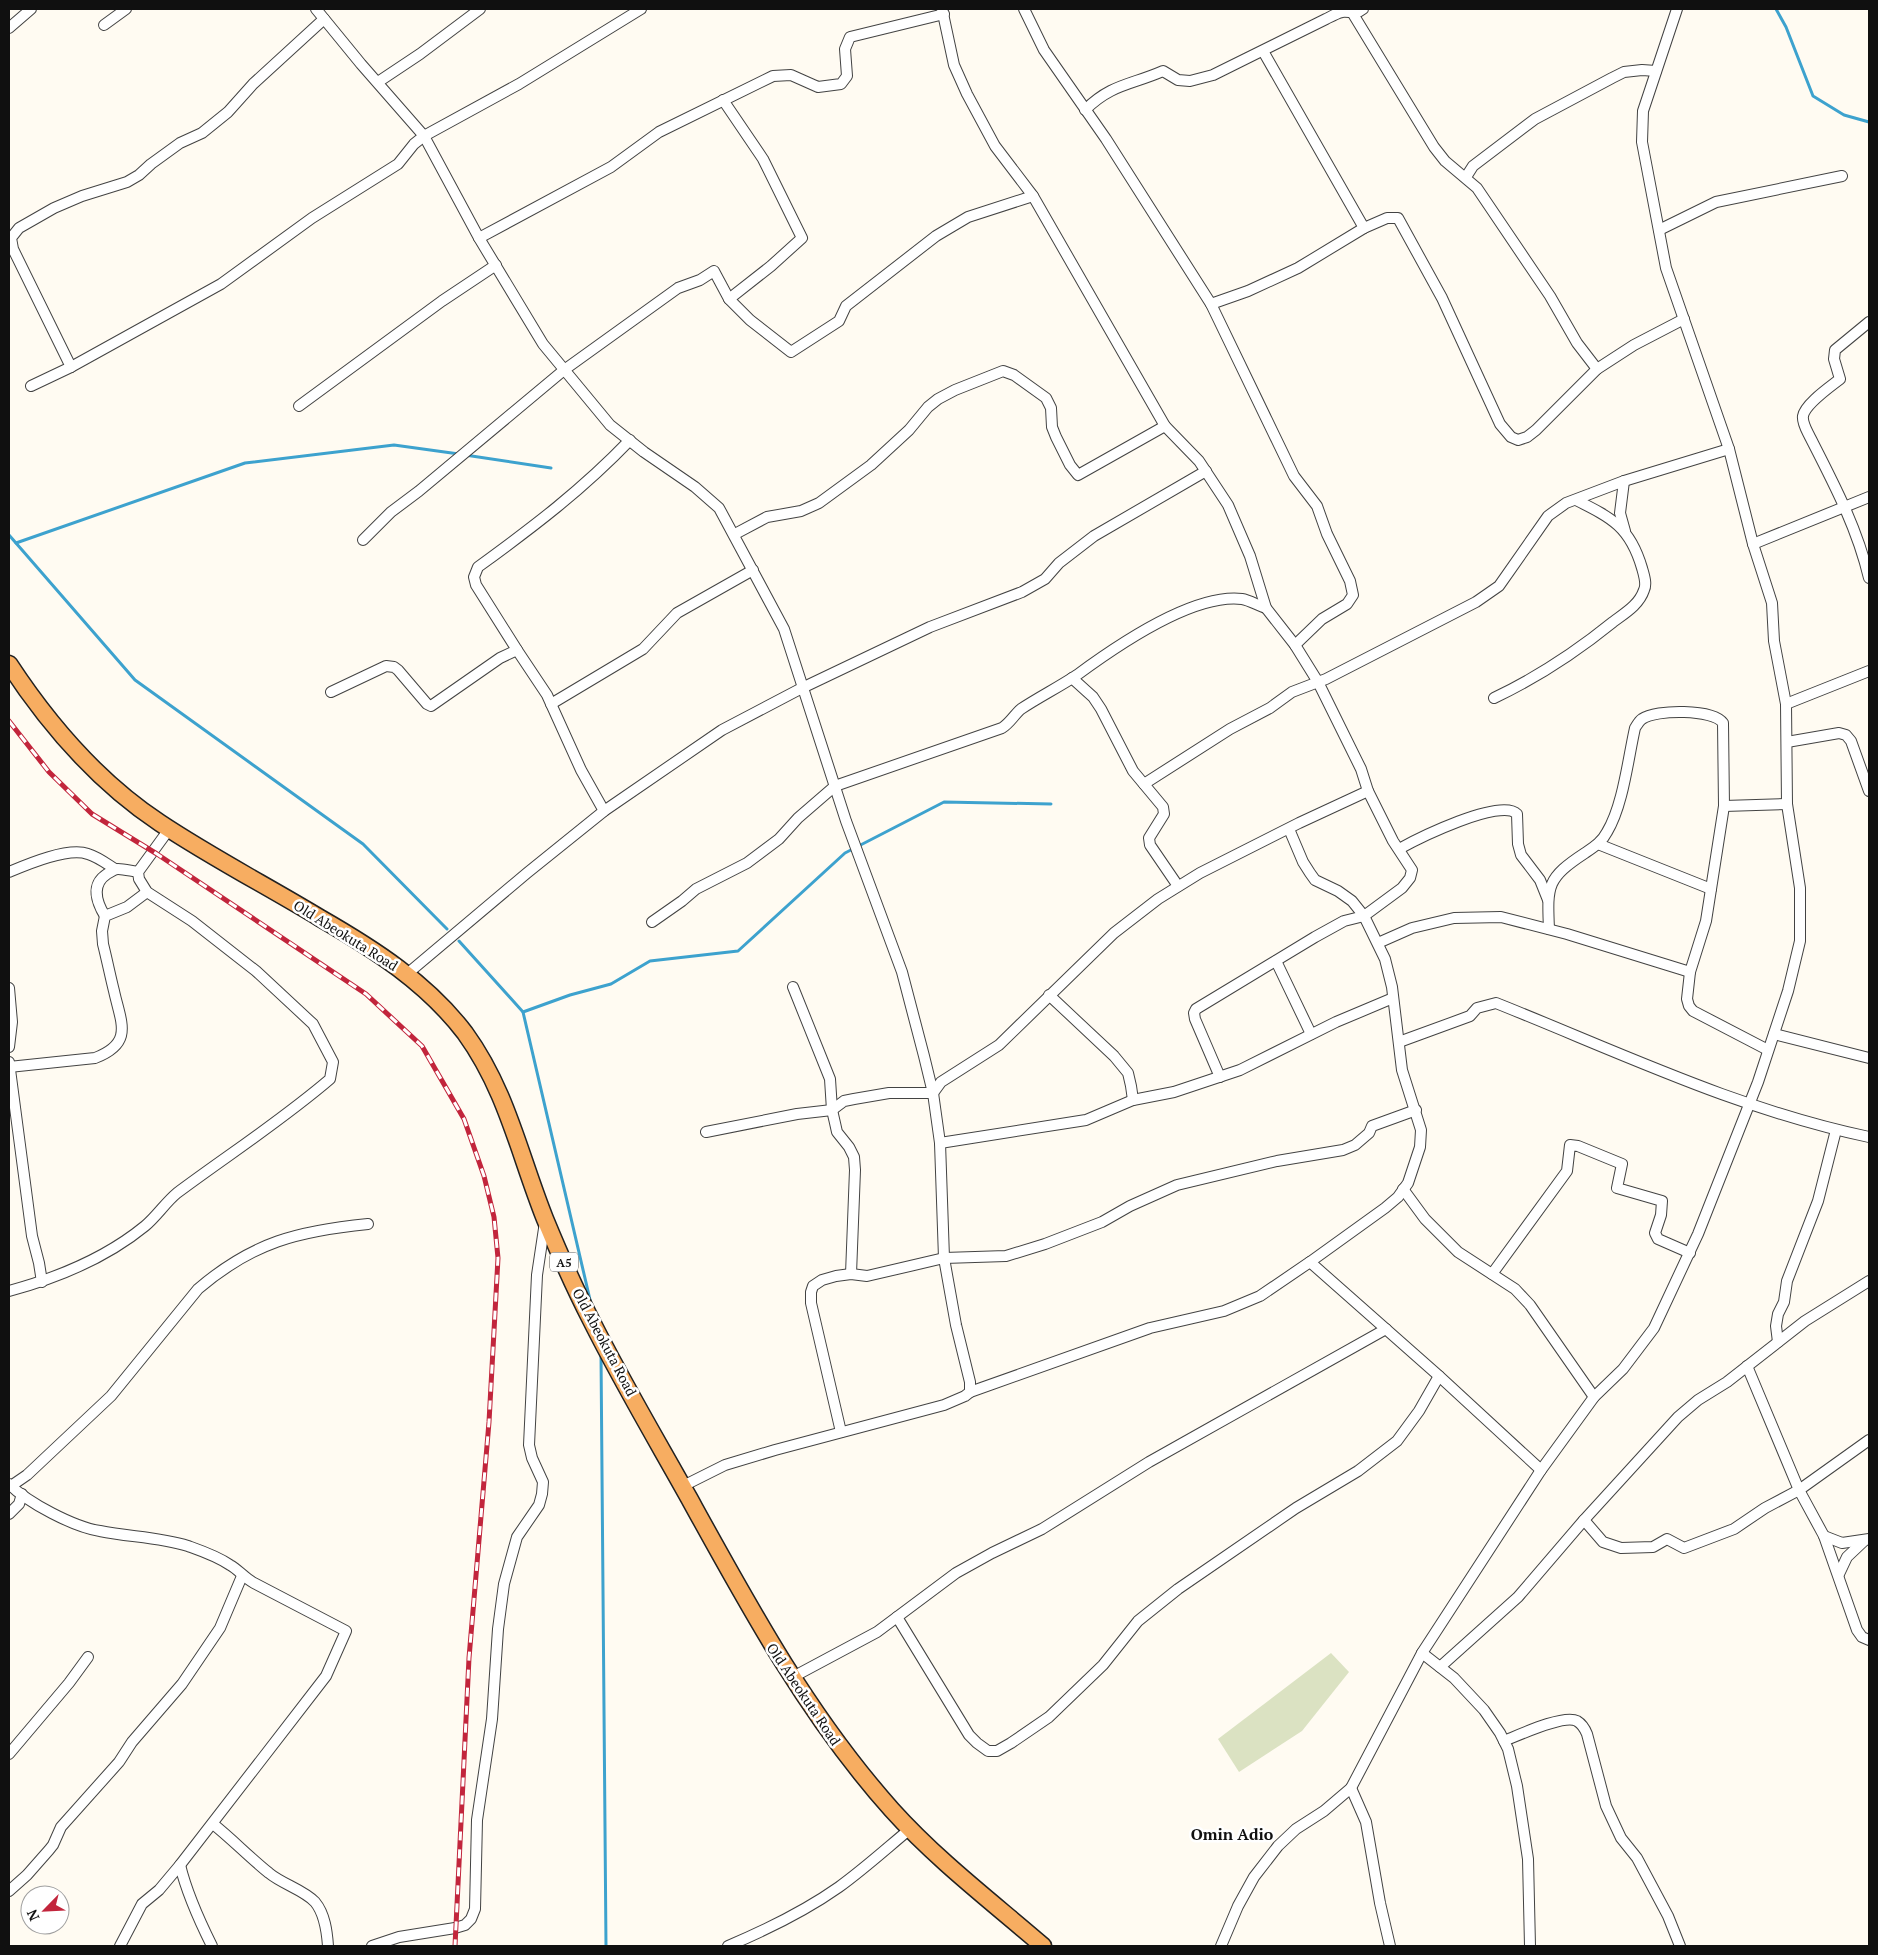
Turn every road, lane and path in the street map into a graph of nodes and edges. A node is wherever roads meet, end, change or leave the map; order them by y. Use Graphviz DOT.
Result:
graph roads {
  1 [pos="31,9"];
  2 [pos="126,9"];
  3 [pos="316,9"];
  4 [pos="480,9"];
  5 [pos="641,9"];
  6 [pos="1024,9"];
  7 [pos="1363,9"];
  8 [pos="1677,9"];
  9 [pos="943,11"];
  10 [pos="1351,11"];
  11 [pos="324,19"];
  12 [pos="104,25"];
  13 [pos="9,28"];
  14 [pos="1263,51"];
  15 [pos="1656,71"];
  16 [pos="378,82"];
  17 [pos="723,100"];
  18 [pos="1085,110"];
  19 [pos="424,136"];
  20 [pos="1842,176"];
  21 [pos="1466,177"];
  22 [pos="1033,196"];
  23 [pos="1364,228"];
  24 [pos="1658,230"];
  25 [pos="479,238"];
  26 [pos="496,265"];
  27 [pos="729,299"];
  28 [pos="1211,304"];
  29 [pos="1684,319"];
  30 [pos="1869,322"];
  31 [pos="71,367"];
  32 [pos="1597,369"];
  33 [pos="564,370"];
  34 [pos="31,386"];
  35 [pos="299,406"];
  36 [pos="1165,426"];
  37 [pos="630,440"];
  38 [pos="1728,449"];
  39 [pos="1206,472"];
  40 [pos="1624,482"];
  41 [pos="1869,497"];
  42 [pos="1576,500"];
  43 [pos="1845,506"];
  44 [pos="1626,532"];
  45 [pos="734,534"];
  46 [pos="363,540"];
  47 [pos="1753,544"];
  48 [pos="752,570"];
  49 [pos="1869,578"];
  50 [pos="1266,608"];
  51 [pos="1295,644"];
  52 [pos="517,650"];
  53 [pos="9,664"];
  54 [pos="1869,671"];
  55 [pos="1072,678"];
  56 [pos="1318,682"];
  57 [pos="802,688"];
  58 [pos="331,692"];
  59 [pos="1494,698"];
  60 [pos="551,704"];
  61 [pos="1786,704"];
  62 [pos="1787,742"];
  63 [pos="1144,784"];
  64 [pos="835,786"];
  65 [pos="1368,791"];
  66 [pos="1869,791"];
  67 [pos="1787,804"];
  68 [pos="1724,806"];
  69 [pos="604,811"];
  70 [pos="170,828"];
  71 [pos="1289,829"];
  72 [pos="1598,844"];
  73 [pos="1399,849"];
  74 [pos="116,869"];
  75 [pos="9,872"];
  76 [pos="138,872"];
  77 [pos="1178,886"];
  78 [pos="1711,889"];
  79 [pos="147,892"];
  80 [pos="1548,900"];
  81 [pos="105,916"];
  82 [pos="1364,916"];
  83 [pos="652,922"];
  84 [pos="1549,929"];
  85 [pos="1378,943"];
  86 [pos="1276,961"];
  87 [pos="1690,972"];
  88 [pos="407,974"];
  89 [pos="9,988"];
  90 [pos="793,988"];
  91 [pos="1049,995"];
  92 [pos="1393,998"];
  93 [pos="11,1022"];
  94 [pos="1311,1034"];
  95 [pos="1774,1034"];
  96 [pos="1399,1042"];
  97 [pos="9,1047"];
  98 [pos="1768,1050"];
  99 [pos="1869,1058"];
  100 [pos="9,1064"];
  101 [pos="1220,1077"];
  102 [pos="933,1093"];
  103 [pos="1133,1100"];
  104 [pos="1749,1103"];
  105 [pos="832,1110"];
  106 [pos="1416,1110"];
  107 [pos="1836,1130"];
  108 [pos="706,1132"];
  109 [pos="1869,1137"];
  110 [pos="940,1143"];
  111 [pos="1403,1189"];
  112 [pos="545,1219"];
  113 [pos="368,1224"];
  114 [pos="1690,1252"];
  115 [pos="944,1258"];
  116 [pos="1310,1262"];
  117 [pos="851,1274"];
  118 [pos="1492,1274"];
  119 [pos="1869,1281"];
  120 [pos="42,1282"];
  121 [pos="9,1291"];
  122 [pos="1386,1329"];
  123 [pos="1778,1342"];
  124 [pos="1747,1366"];
  125 [pos="1439,1376"];
  126 [pos="970,1392"];
  127 [pos="1594,1396"];
  128 [pos="841,1432"];
  129 [pos="1869,1440"];
  130 [pos="1540,1470"];
  131 [pos="10,1485"];
  132 [pos="682,1486"];
  133 [pos="1799,1490"];
  134 [pos="22,1494"];
  135 [pos="9,1514"];
  136 [pos="1584,1520"];
  137 [pos="1824,1536"];
  138 [pos="1867,1540"];
  139 [pos="1839,1574"];
  140 [pos="242,1576"];
  141 [pos="898,1617"];
  142 [pos="1869,1640"];
  143 [pos="1422,1653"];
  144 [pos="88,1657"];
  145 [pos="1440,1667"];
  146 [pos="792,1678"];
  147 [pos="1504,1741"];
  148 [pos="9,1754"];
  149 [pos="1351,1788"];
  150 [pos="213,1824"];
  151 [pos="910,1829"];
  152 [pos="180,1865"];
  153 [pos="9,1891"];
  154 [pos="120,1946"];
  155 [pos="212,1946"];
  156 [pos="328,1946"];
  157 [pos="372,1946"];
  158 [pos="728,1946"];
  159 [pos="1043,1946"];
  160 [pos="1220,1946"];
  161 [pos="1390,1946"];
  162 [pos="1530,1946"];
  163 [pos="1680,1946"];
  1 -- 13 [label="street"];
  2 -- 12 [label="street"];
  3 -- 11 [label="street"];
  4 -- 16 [label="street"];
  5 -- 19 [label="street"];
  6 -- 18 [label="street"];
  7 -- 10 [label="street"];
  8 -- 15 [label="street"];
  9 -- 17 [label="street"];
  9 -- 22 [label="street"];
  10 -- 14 [label="street"];
  10 -- 21 [label="street"];
  11 -- 16 [label="street"];
  11 -- 31 [label="street"];
  14 -- 18 [label="street"];
  14 -- 23 [label="street"];
  15 -- 21 [label="street"];
  15 -- 24 [label="street"];
  16 -- 19 [label="street"];
  17 -- 25 [label="street"];
  17 -- 27 [label="street"];
  18 -- 28 [label="street"];
  19 -- 25 [label="street"];
  19 -- 31 [label="street"];
  20 -- 24 [label="street"];
  21 -- 32 [label="street"];
  22 -- 27 [label="street"];
  22 -- 36 [label="street"];
  23 -- 28 [label="street"];
  23 -- 32 [label="street"];
  24 -- 29 [label="street"];
  25 -- 26 [label="street"];
  26 -- 33 [label="street"];
  26 -- 35 [label="street"];
  27 -- 33 [label="street"];
  28 -- 51 [label="street"];
  29 -- 32 [label="street"];
  29 -- 38 [label="street"];
  30 -- 43 [label="street"];
  31 -- 34 [label="street"];
  33 -- 37 [label="street"];
  33 -- 46 [label="street"];
  36 -- 39 [label="street"];
  36 -- 45 [label="street"];
  37 -- 45 [label="street"];
  37 -- 52 [label="street"];
  38 -- 40 [label="street"];
  38 -- 47 [label="street"];
  39 -- 50 [label="street"];
  39 -- 57 [label="street"];
  40 -- 42 [label="street"];
  40 -- 44 [label="street"];
  41 -- 43 [label="street"];
  42 -- 44 [label="street"];
  42 -- 56 [label="street"];
  43 -- 47 [label="street"];
  43 -- 49 [label="street"];
  44 -- 59 [label="street"];
  45 -- 48 [label="street"];
  47 -- 61 [label="street"];
  48 -- 57 [label="street"];
  48 -- 60 [label="street"];
  50 -- 51 [label="street"];
  50 -- 55 [label="street"];
  51 -- 56 [label="street"];
  52 -- 58 [label="street"];
  52 -- 60 [label="street"];
  53 -- 70 [label="highway, Old Abeokuta Road / A5"];
  54 -- 61 [label="street"];
  55 -- 63 [label="street"];
  55 -- 64 [label="street"];
  56 -- 63 [label="street"];
  56 -- 65 [label="street"];
  57 -- 64 [label="street"];
  57 -- 69 [label="street"];
  60 -- 69 [label="street"];
  61 -- 62 [label="street"];
  62 -- 66 [label="street"];
  62 -- 67 [label="street"];
  63 -- 77 [label="street"];
  64 -- 83 [label="street"];
  64 -- 102 [label="street"];
  65 -- 71 [label="street"];
  65 -- 73 [label="street"];
  67 -- 68 [label="street"];
  67 -- 95 [label="street"];
  68 -- 72 [label="street"];
  68 -- 78 [label="street"];
  69 -- 88 [label="street"];
  70 -- 76 [label="street"];
  70 -- 88 [label="highway, Old Abeokuta Road / A5"];
  71 -- 77 [label="street"];
  71 -- 82 [label="street"];
  72 -- 78 [label="street"];
  72 -- 80 [label="street"];
  73 -- 80 [label="street"];
  73 -- 82 [label="street"];
  74 -- 75 [label="street"];
  74 -- 76 [label="street"];
  74 -- 81 [label="street"];
  76 -- 79 [label="street"];
  77 -- 91 [label="street"];
  78 -- 87 [label="street"];
  79 -- 81 [label="street"];
  79 -- 120 [label="street"];
  80 -- 84 [label="street"];
  81 -- 100 [label="street"];
  82 -- 85 [label="street"];
  82 -- 86 [label="street"];
  84 -- 85 [label="street"];
  84 -- 87 [label="street"];
  85 -- 92 [label="street"];
  86 -- 94 [label="street"];
  86 -- 101 [label="street"];
  87 -- 98 [label="street"];
  88 -- 112 [label="highway, Old Abeokuta Road / A5"];
  89 -- 93 [label="street"];
  90 -- 105 [label="street"];
  91 -- 102 [label="street"];
  91 -- 103 [label="street"];
  92 -- 94 [label="street"];
  92 -- 96 [label="street"];
  93 -- 97 [label="street"];
  94 -- 101 [label="street"];
  95 -- 98 [label="street"];
  95 -- 99 [label="street"];
  96 -- 104 [label="street"];
  96 -- 106 [label="street"];
  98 -- 104 [label="street"];
  100 -- 120 [label="street"];
  101 -- 103 [label="street"];
  102 -- 105 [label="street"];
  102 -- 110 [label="street"];
  103 -- 110 [label="street"];
  104 -- 107 [label="street"];
  104 -- 114 [label="street"];
  105 -- 108 [label="street"];
  105 -- 117 [label="street"];
  106 -- 111 [label="street"];
  106 -- 115 [label="street"];
  107 -- 109 [label="street"];
  107 -- 123 [label="street"];
  110 -- 115 [label="street"];
  111 -- 116 [label="street"];
  111 -- 118 [label="street"];
  112 -- 132 [label="highway, Old Abeokuta Road / A5"];
  112 -- 157 [label="street"];
  113 -- 131 [label="street"];
  114 -- 118 [label="street"];
  114 -- 127 [label="street"];
  115 -- 117 [label="street"];
  115 -- 126 [label="street"];
  116 -- 122 [label="street"];
  116 -- 126 [label="street"];
  117 -- 128 [label="street"];
  118 -- 127 [label="street"];
  119 -- 123 [label="street"];
  120 -- 121 [label="street"];
  122 -- 125 [label="street"];
  122 -- 141 [label="street"];
  123 -- 124 [label="street"];
  124 -- 133 [label="street"];
  124 -- 136 [label="street"];
  125 -- 130 [label="street"];
  125 -- 141 [label="street"];
  126 -- 128 [label="street"];
  127 -- 130 [label="street"];
  128 -- 132 [label="street"];
  129 -- 133 [label="street"];
  130 -- 143 [label="street"];
  131 -- 134 [label="street"];
  132 -- 146 [label="highway, Old Abeokuta Road / A5"];
  133 -- 136 [label="street"];
  133 -- 137 [label="street"];
  134 -- 135 [label="street"];
  134 -- 140 [label="street"];
  136 -- 145 [label="street"];
  137 -- 138 [label="street"];
  137 -- 139 [label="street"];
  138 -- 139 [label="street"];
  139 -- 142 [label="street"];
  140 -- 150 [label="street"];
  140 -- 153 [label="street"];
  141 -- 146 [label="street"];
  143 -- 145 [label="street"];
  143 -- 149 [label="street"];
  144 -- 148 [label="street"];
  145 -- 147 [label="street"];
  146 -- 151 [label="highway, Old Abeokuta Road / A5"];
  147 -- 162 [label="street"];
  147 -- 163 [label="street"];
  149 -- 160 [label="street"];
  149 -- 161 [label="street"];
  150 -- 152 [label="street"];
  150 -- 156 [label="street"];
  151 -- 158 [label="street"];
  151 -- 159 [label="highway, Old Abeokuta Road / A5"];
  152 -- 154 [label="street"];
  152 -- 155 [label="street"];
}
